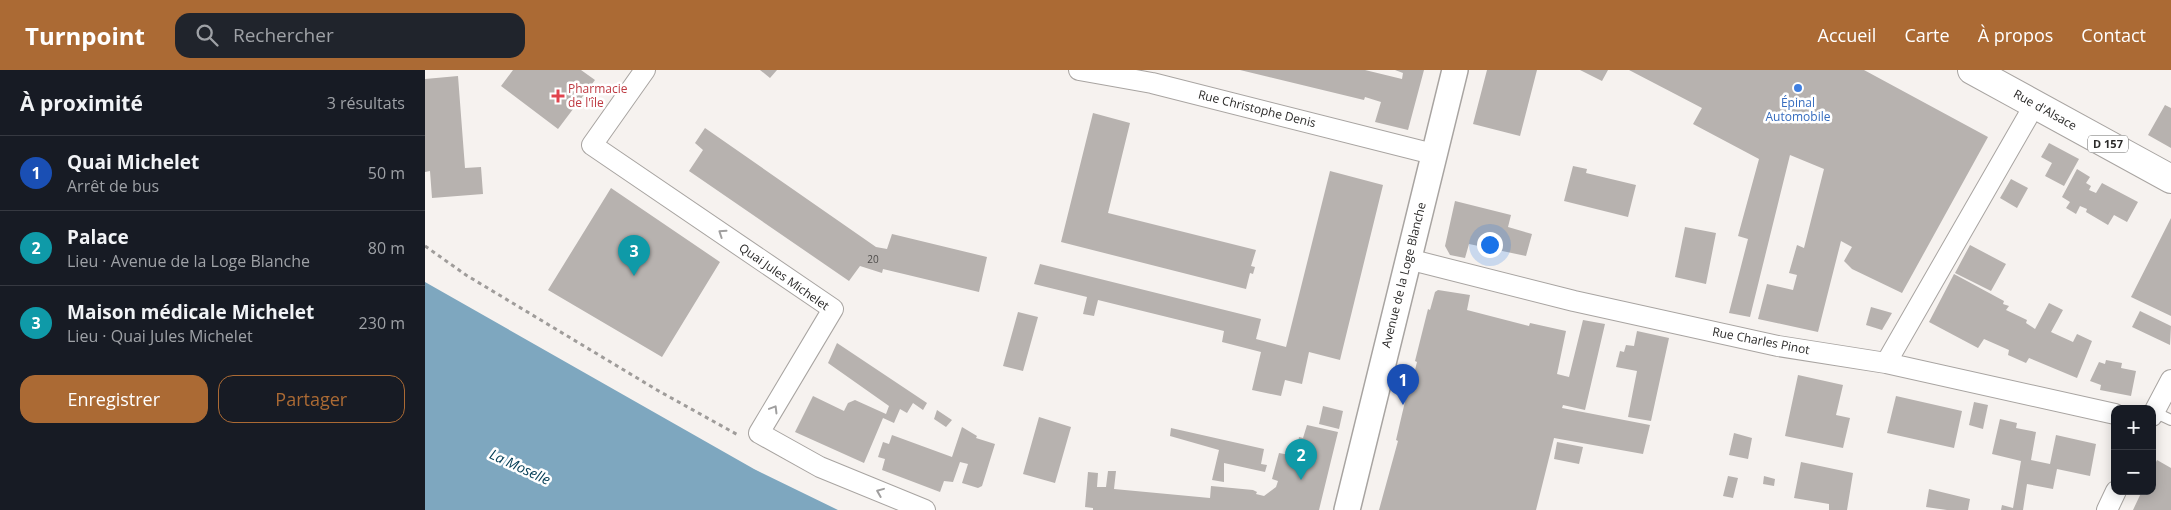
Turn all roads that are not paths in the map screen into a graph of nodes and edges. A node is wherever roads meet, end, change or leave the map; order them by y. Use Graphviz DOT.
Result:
graph roads {
  1 [pos="645,70"];
  2 [pos="1079,70"];
  3 [pos="1455,70"];
  4 [pos="1972,70"];
  5 [pos="2035,104"];
  6 [pos="1433,154"];
  7 [pos="2171,179"];
  8 [pos="1408,259"];
  9 [pos="1886,364"];
  10 [pos="2171,380"];
  11 [pos="2111,413"];
  12 [pos="2159,416"];
  13 [pos="2114,495"];
  14 [pos="925,510"];
  15 [pos="1347,510"];
  16 [pos="2107,510"];
  14 -- 1 [label="street, Quai Jules Michelet, one-way"];
  2 -- 6 [label="street, Rue Christophe Denis"];
  3 -- 6 [label="street, Avenue de la Loge Blanche"];
  4 -- 5 [label="main road, Rue d'Alsace / D 157"];
  5 -- 7 [label="main road, Rue d'Alsace / D 157"];
  5 -- 9 [label="street"];
  6 -- 8 [label="street, Avenue de la Loge Blanche"];
  8 -- 9 [label="street, Rue Charles Pinot"];
  8 -- 15 [label="street, Avenue de la Loge Blanche"];
  9 -- 11 [label="street, Rue Charles Pinot"];
  10 -- 12 [label="street"];
  13 -- 16 [label="street"];
}
